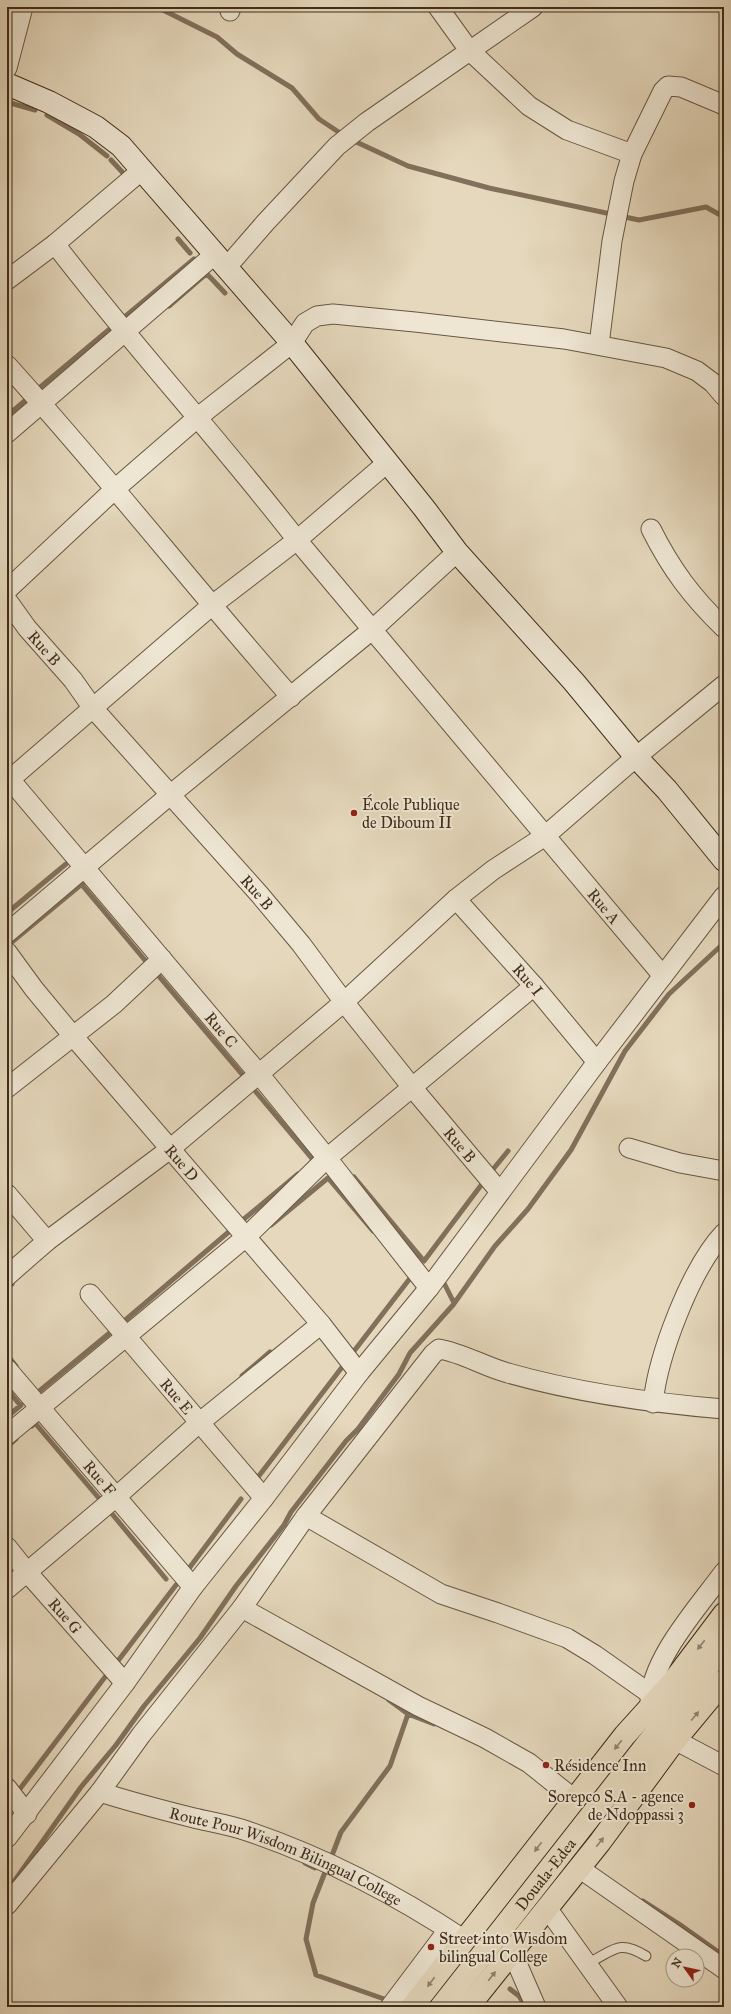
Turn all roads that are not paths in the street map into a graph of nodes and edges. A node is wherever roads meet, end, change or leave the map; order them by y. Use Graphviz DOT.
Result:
graph roads {
  1 [pos="23,7"];
  2 [pos="438,7"];
  3 [pos="533,7"];
  4 [pos="469,50"];
  5 [pos="7,68"];
  6 [pos="7,84"];
  7 [pos="724,105"];
  8 [pos="632,154"];
  9 [pos="142,170"];
  10 [pos="55,244"];
  11 [pos="220,262"];
  12 [pos="7,280"];
  13 [pos="127,332"];
  14 [pos="292,343"];
  15 [pos="599,345"];
  16 [pos="7,365"];
  17 [pos="724,396"];
  18 [pos="42,404"];
  19 [pos="197,418"];
  20 [pos="7,433"];
  21 [pos="388,462"];
  22 [pos="115,489"];
  23 [pos="651,529"];
  24 [pos="297,540"];
  25 [pos="457,552"];
  26 [pos="7,590"];
  27 [pos="7,600"];
  28 [pos="211,606"];
  29 [pos="724,628"];
  30 [pos="373,629"];
  31 [pos="724,685"];
  32 [pos="291,697"];
  33 [pos="92,707"];
  34 [pos="636,757"];
  35 [pos="8,779"];
  36 [pos="170,795"];
  37 [pos="545,836"];
  38 [pos="724,860"];
  39 [pos="84,868"];
  40 [pos="724,896"];
  41 [pos="456,899"];
  42 [pos="7,933"];
  43 [pos="7,952"];
  44 [pos="162,959"];
  45 [pos="663,976"];
  46 [pos="534,986"];
  47 [pos="344,1002"];
  48 [pos="73,1036"];
  49 [pos="596,1062"];
  50 [pos="259,1074"];
  51 [pos="411,1086"];
  52 [pos="7,1088"];
  53 [pos="629,1148"];
  54 [pos="170,1149"];
  55 [pos="327,1158"];
  56 [pos="724,1171"];
  57 [pos="500,1192"];
  58 [pos="7,1194"];
  59 [pos="724,1233"];
  60 [pos="246,1237"];
  61 [pos="47,1241"];
  62 [pos="7,1276"];
  63 [pos="429,1288"];
  64 [pos="90,1294"];
  65 [pos="321,1324"];
  66 [pos="126,1336"];
  67 [pos="7,1369"];
  68 [pos="359,1373"];
  69 [pos="653,1403"];
  70 [pos="41,1407"];
  71 [pos="724,1410"];
  72 [pos="199,1423"];
  73 [pos="7,1436"];
  74 [pos="116,1497"];
  75 [pos="264,1498"];
  76 [pos="306,1516"];
  77 [pos="7,1547"];
  78 [pos="27,1572"];
  79 [pos="724,1572"];
  80 [pos="193,1587"];
  81 [pos="7,1589"];
  82 [pos="242,1608"];
  83 [pos="724,1614"];
  84 [pos="724,1646"];
  85 [pos="724,1681"];
  86 [pos="125,1683"];
  87 [pos="649,1700"];
  88 [pos="675,1740"];
  89 [pos="724,1766"];
  90 [pos="7,1788"];
  91 [pos="100,1792"];
  92 [pos="574,1799"];
  93 [pos="27,1814"];
  94 [pos="7,1838"];
  95 [pos="579,1868"];
  96 [pos="7,1905"];
  97 [pos="548,1908"];
  98 [pos="456,1935"];
  99 [pos="512,1952"];
  100 [pos="646,1956"];
  101 [pos="586,1964"];
  102 [pos="724,1969"];
  103 [pos="390,2007"];
  104 [pos="412,2007"];
  105 [pos="441,2007"];
  106 [pos="468,2007"];
  107 [pos="536,2007"];
  108 [pos="618,2007"];
  1 -- 5 [label="street"];
  2 -- 4 [label="street"];
  3 -- 4 [label="street"];
  4 -- 8 [label="street"];
  4 -- 11 [label="street"];
  6 -- 9 [label="main road"];
  7 -- 8 [label="street"];
  8 -- 15 [label="street"];
  9 -- 10 [label="street"];
  9 -- 11 [label="main road"];
  10 -- 12 [label="street"];
  10 -- 13 [label="street, Rue A"];
  11 -- 13 [label="street"];
  11 -- 14 [label="main road"];
  13 -- 18 [label="street"];
  13 -- 19 [label="street, Rue A"];
  14 -- 15 [label="street"];
  14 -- 19 [label="street"];
  14 -- 21 [label="main road"];
  15 -- 17 [label="street"];
  16 -- 18 [label="street"];
  18 -- 20 [label="street"];
  18 -- 22 [label="street"];
  19 -- 22 [label="street"];
  19 -- 24 [label="street, Rue A"];
  21 -- 24 [label="street"];
  21 -- 25 [label="main road"];
  22 -- 26 [label="street"];
  22 -- 28 [label="street"];
  23 -- 29 [label="street"];
  24 -- 28 [label="street"];
  24 -- 30 [label="street, Rue A"];
  25 -- 30 [label="street"];
  25 -- 34 [label="main road"];
  27 -- 33 [label="street, Rue B"];
  28 -- 32 [label="street"];
  28 -- 33 [label="street"];
  30 -- 32 [label="street"];
  30 -- 37 [label="street, Rue A"];
  31 -- 34 [label="street"];
  32 -- 36 [label="street"];
  33 -- 35 [label="street"];
  33 -- 36 [label="street, Rue B"];
  34 -- 37 [label="street"];
  34 -- 38 [label="main road"];
  35 -- 39 [label="street, Rue C"];
  36 -- 39 [label="street"];
  36 -- 47 [label="street, Rue B"];
  37 -- 41 [label="street"];
  37 -- 45 [label="street, Rue A"];
  39 -- 42 [label="street"];
  39 -- 44 [label="street, Rue C"];
  40 -- 45 [label="street"];
  41 -- 46 [label="street, Rue I"];
  41 -- 47 [label="street"];
  43 -- 48 [label="street, Rue D"];
  44 -- 48 [label="street"];
  44 -- 50 [label="street, Rue C"];
  45 -- 49 [label="street"];
  46 -- 49 [label="street, Rue I"];
  46 -- 51 [label="street"];
  47 -- 50 [label="street"];
  47 -- 51 [label="street, Rue B"];
  48 -- 52 [label="street"];
  48 -- 54 [label="street, Rue D"];
  49 -- 57 [label="street"];
  50 -- 54 [label="street"];
  50 -- 55 [label="street, Rue C"];
  51 -- 55 [label="street"];
  51 -- 57 [label="street, Rue B"];
  53 -- 56 [label="street"];
  54 -- 60 [label="street, Rue D"];
  54 -- 61 [label="street"];
  55 -- 60 [label="street"];
  55 -- 63 [label="street, Rue C"];
  57 -- 63 [label="street"];
  58 -- 61 [label="street"];
  59 -- 69 [label="street"];
  60 -- 65 [label="street, Rue D"];
  60 -- 66 [label="street"];
  61 -- 62 [label="street"];
  63 -- 68 [label="street"];
  64 -- 66 [label="street, Rue E"];
  65 -- 68 [label="street, Rue D"];
  65 -- 72 [label="street"];
  66 -- 70 [label="street"];
  66 -- 72 [label="street, Rue E"];
  67 -- 70 [label="street, Rue F"];
  68 -- 75 [label="street"];
  69 -- 71 [label="street"];
  69 -- 76 [label="street"];
  70 -- 73 [label="street"];
  70 -- 74 [label="street, Rue F"];
  72 -- 74 [label="street"];
  72 -- 75 [label="street, Rue E"];
  74 -- 78 [label="street"];
  74 -- 80 [label="street, Rue F"];
  75 -- 80 [label="street"];
  76 -- 82 [label="street"];
  76 -- 87 [label="street"];
  77 -- 78 [label="street, Rue G"];
  78 -- 81 [label="street"];
  78 -- 86 [label="street, Rue G"];
  79 -- 87 [label="street"];
  80 -- 86 [label="street"];
  82 -- 91 [label="street"];
  82 -- 92 [label="street"];
  83 -- 87 [label="main road, one-way"];
  84 -- 105 [label="main road, Douala-Edea"];
  88 -- 85 [label="main road, one-way"];
  86 -- 93 [label="street"];
  87 -- 92 [label="main road, one-way"];
  88 -- 89 [label="street"];
  95 -- 88 [label="main road, one-way"];
  90 -- 93 [label="street"];
  91 -- 96 [label="street"];
  91 -- 98 [label="street, Route Pour Wisdom Bilingual College"];
  92 -- 98 [label="main road, one-way"];
  93 -- 94 [label="street"];
  95 -- 97 [label="main road"];
  95 -- 102 [label="street"];
  97 -- 99 [label="main road"];
  97 -- 101 [label="street"];
  98 -- 103 [label="street"];
  98 -- 104 [label="main road, one-way"];
  106 -- 99 [label="main road, one-way"];
  99 -- 107 [label="street"];
  100 -- 101 [label="lane"];
  101 -- 108 [label="street"];
}
